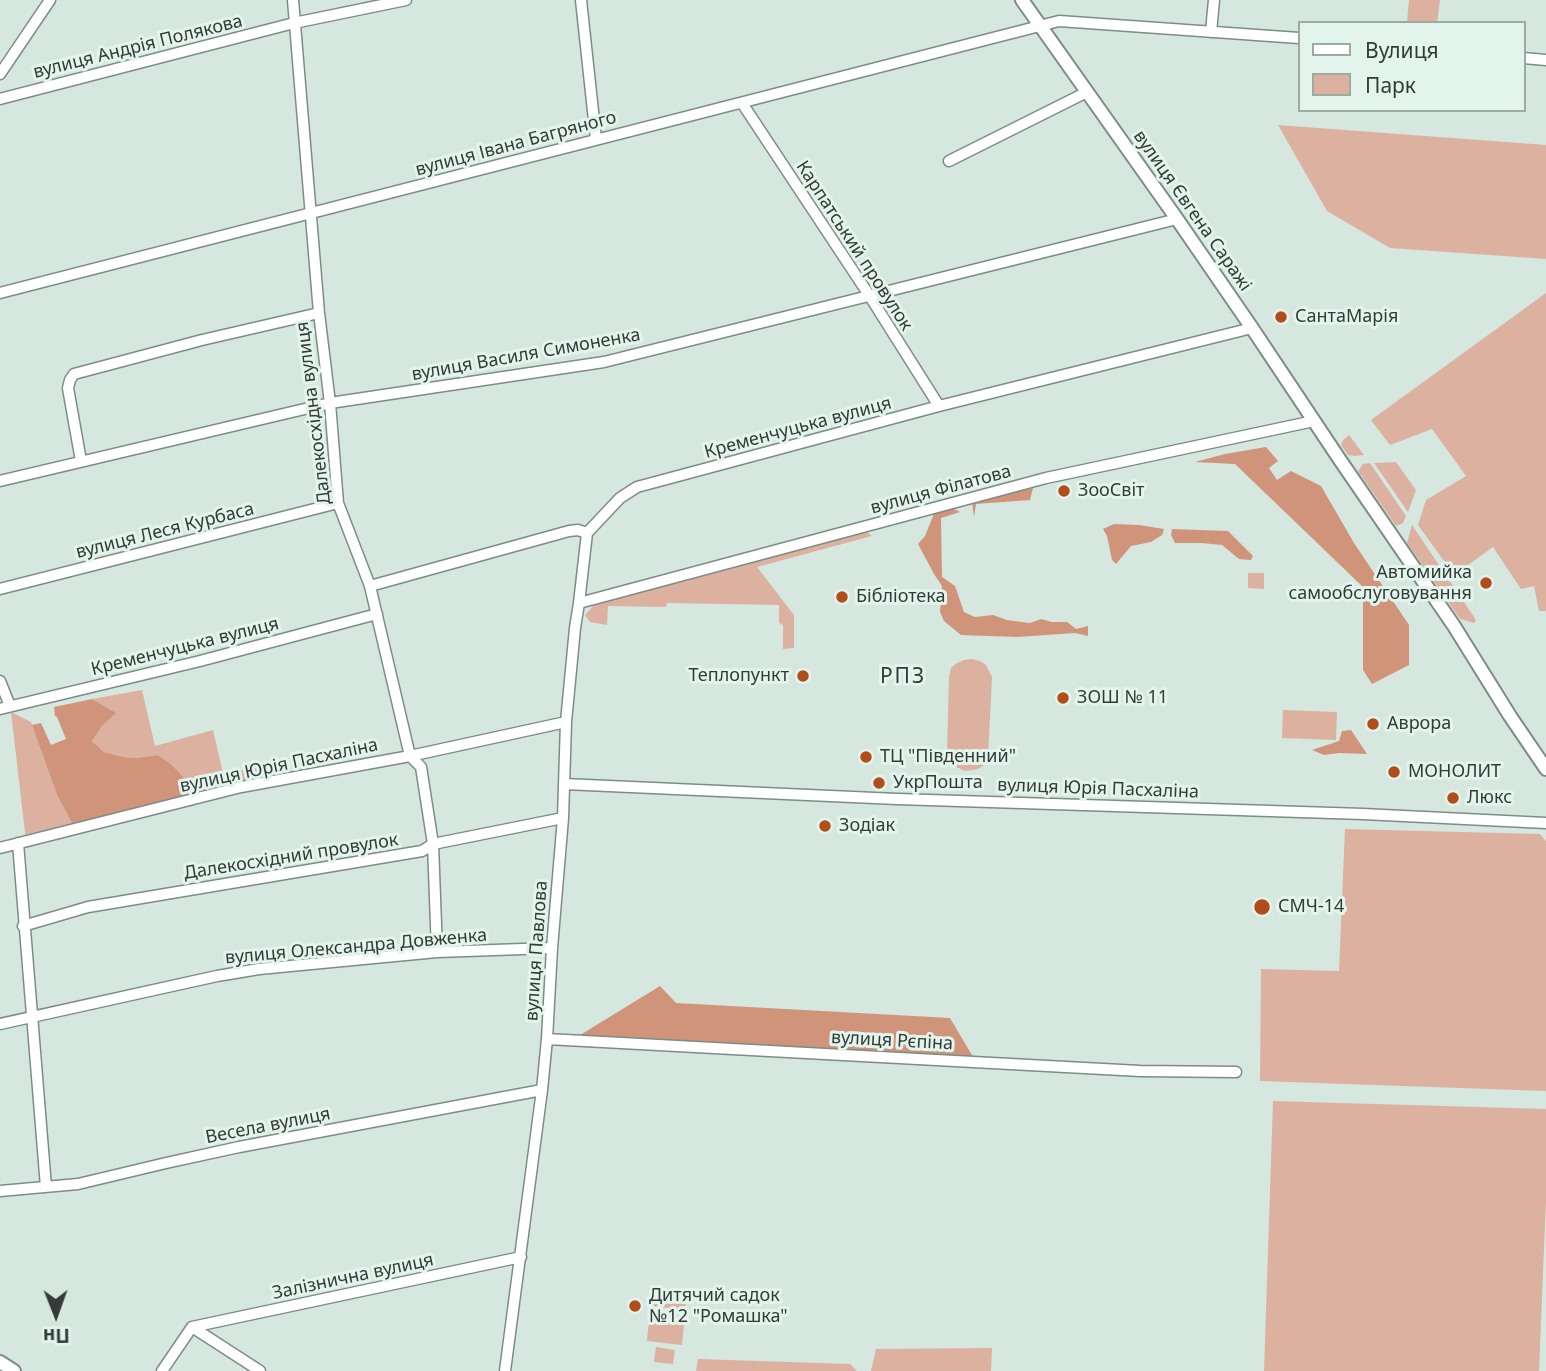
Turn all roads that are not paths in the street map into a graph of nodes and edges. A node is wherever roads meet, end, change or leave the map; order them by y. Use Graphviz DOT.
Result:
graph roads {
  1 [pos="50,0"];
  2 [pos="293,0"];
  3 [pos="406,0"];
  4 [pos="581,0"];
  5 [pos="1022,0"];
  6 [pos="1214,0"];
  7 [pos="294,23"];
  8 [pos="1040,26"];
  9 [pos="1211,32"];
  10 [pos="1298,38"];
  11 [pos="1525,58"];
  12 [pos="1546,60"];
  13 [pos="0,74"];
  14 [pos="1087,92"];
  15 [pos="0,99"];
  16 [pos="742,103"];
  17 [pos="596,139"];
  18 [pos="949,160"];
  19 [pos="311,212"];
  20 [pos="1177,219"];
  21 [pos="0,293"];
  22 [pos="869,295"];
  23 [pos="319,313"];
  24 [pos="1252,328"];
  25 [pos="330,403"];
  26 [pos="939,406"];
  27 [pos="1314,421"];
  28 [pos="80,461"];
  29 [pos="0,481"];
  30 [pos="338,503"];
  31 [pos="587,533"];
  32 [pos="370,586"];
  33 [pos="0,589"];
  34 [pos="579,603"];
  35 [pos="377,614"];
  36 [pos="0,681"];
  37 [pos="5,707"];
  38 [pos="566,723"];
  39 [pos="410,756"];
  40 [pos="1546,769"];
  41 [pos="564,784"];
  42 [pos="563,818"];
  43 [pos="1546,823"];
  44 [pos="18,843"];
  45 [pos="433,845"];
  46 [pos="0,848"];
  47 [pos="23,926"];
  48 [pos="552,948"];
  49 [pos="437,953"];
  50 [pos="31,1017"];
  51 [pos="0,1024"];
  52 [pos="547,1039"];
  53 [pos="1236,1072"];
  54 [pos="542,1090"];
  55 [pos="46,1187"];
  56 [pos="0,1191"];
  57 [pos="521,1257"];
  58 [pos="192,1327"];
  59 [pos="0,1362"];
  60 [pos="14,1371"];
  61 [pos="162,1371"];
  62 [pos="260,1371"];
  63 [pos="505,1371"];
  1 -- 13 [label="street"];
  2 -- 7 [label="street, Далекосхідна вулиця"];
  3 -- 7 [label="street, вулиця Андрія Полякова"];
  4 -- 17 [label="street"];
  5 -- 8 [label="main road, вулиця Євгена Саражі"];
  6 -- 9 [label="street"];
  7 -- 15 [label="street, вулиця Андрія Полякова"];
  7 -- 19 [label="street, Далекосхідна вулиця"];
  8 -- 9 [label="street, вулиця Івана Багряного"];
  8 -- 14 [label="main road, вулиця Євгена Саражі"];
  8 -- 16 [label="street, вулиця Івана Багряного"];
  9 -- 10 [label="street, вулиця Івана Багряного"];
  11 -- 12 [label="street"];
  14 -- 18 [label="street"];
  14 -- 20 [label="main road, вулиця Євгена Саражі"];
  16 -- 17 [label="street, вулиця Івана Багряного"];
  16 -- 22 [label="street, Карпатський провулок"];
  17 -- 19 [label="street, вулиця Івана Багряного"];
  19 -- 21 [label="street, вулиця Івана Багряного"];
  19 -- 23 [label="street, Далекосхідна вулиця"];
  20 -- 22 [label="street, вулиця Василя Симоненка"];
  20 -- 24 [label="main road, вулиця Євгена Саражі"];
  22 -- 25 [label="street, вулиця Василя Симоненка"];
  22 -- 26 [label="street, Карпатський провулок"];
  23 -- 25 [label="street, Далекосхідна вулиця"];
  23 -- 28 [label="street"];
  24 -- 26 [label="street, Кременчуцька вулиця"];
  24 -- 27 [label="main road, вулиця Євгена Саражі"];
  25 -- 28 [label="street, вулиця Василя Симоненка"];
  25 -- 30 [label="street, Далекосхідна вулиця"];
  26 -- 31 [label="street, Кременчуцька вулиця"];
  27 -- 34 [label="street, вулиця Філатова"];
  27 -- 40 [label="main road, вулиця Євгена Саражі"];
  28 -- 29 [label="street, вулиця Василя Симоненка"];
  30 -- 32 [label="street, Далекосхідна вулиця"];
  30 -- 33 [label="street, вулиця Леся Курбаса"];
  31 -- 32 [label="street"];
  31 -- 34 [label="street, вулиця Павлова"];
  32 -- 35 [label="street, Далекосхідна вулиця"];
  34 -- 38 [label="street, вулиця Павлова"];
  35 -- 37 [label="street, Кременчуцька вулиця"];
  35 -- 39 [label="street, Далекосхідна вулиця"];
  36 -- 37 [label="street"];
  38 -- 39 [label="street, вулиця Юрія Пасхаліна"];
  38 -- 41 [label="street, вулиця Павлова"];
  39 -- 44 [label="street, вулиця Юрія Пасхаліна"];
  39 -- 45 [label="street, Далекосхідна вулиця"];
  41 -- 42 [label="street, вулиця Павлова"];
  41 -- 43 [label="street, вулиця Юрія Пасхаліна"];
  42 -- 45 [label="street, Далекосхідний провулок"];
  42 -- 48 [label="street, вулиця Павлова"];
  44 -- 46 [label="street, вулиця Юрія Пасхаліна"];
  44 -- 47 [label="street"];
  45 -- 47 [label="street, Далекосхідний провулок"];
  45 -- 49 [label="street, Далекосхідна вулиця"];
  47 -- 50 [label="street"];
  48 -- 49 [label="street, вулиця Олександра Довженка"];
  48 -- 52 [label="street, вулиця Павлова"];
  49 -- 50 [label="street, вулиця Олександра Довженка"];
  50 -- 51 [label="street, вулиця Олександра Довженка"];
  50 -- 55 [label="street"];
  52 -- 53 [label="street, вулиця Рєпіна"];
  52 -- 54 [label="street, вулиця Павлова"];
  54 -- 55 [label="street, Весела вулиця"];
  54 -- 57 [label="street, вулиця Павлова"];
  55 -- 56 [label="street, Весела вулиця"];
  57 -- 58 [label="street, Залізнична вулиця"];
  57 -- 63 [label="street, вулиця Павлова"];
  58 -- 61 [label="street"];
  58 -- 62 [label="street"];
  59 -- 60 [label="main road"];
}
